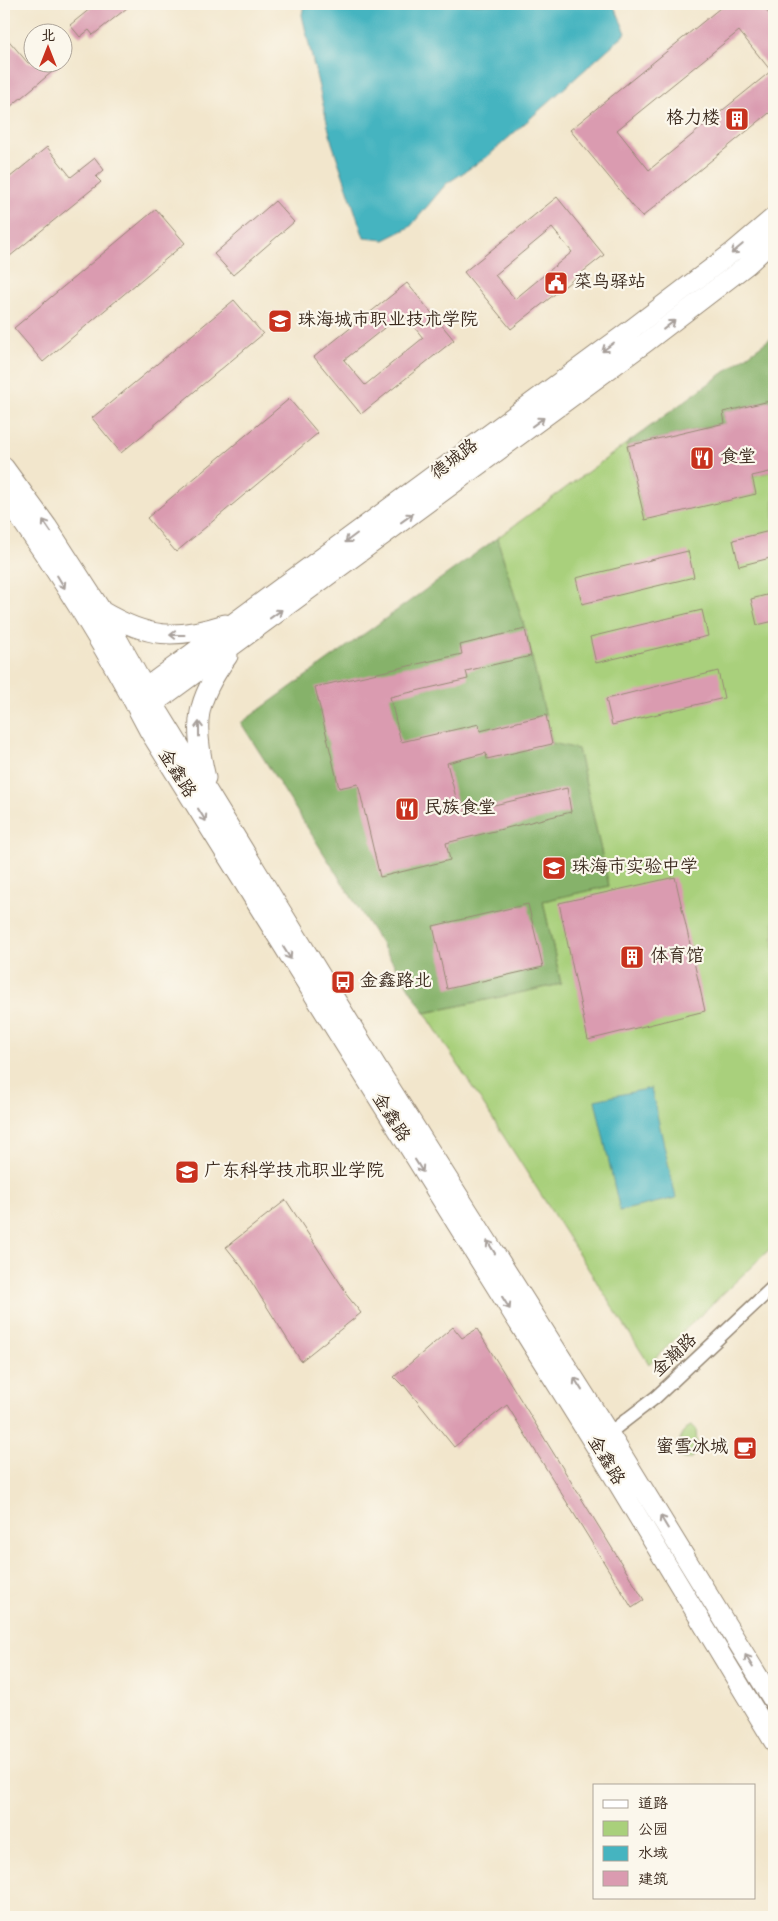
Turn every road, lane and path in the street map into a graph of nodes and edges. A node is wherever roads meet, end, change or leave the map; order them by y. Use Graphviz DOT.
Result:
graph roads {
  1 [pos="774,217"];
  2 [pos="774,240"];
  3 [pos="4,467"];
  4 [pos="4,496"];
  5 [pos="102,611"];
  6 [pos="241,619"];
  7 [pos="237,643"];
  8 [pos="143,701"];
  9 [pos="210,794"];
  10 [pos="774,1286"];
  11 [pos="602,1438"];
  12 [pos="774,1702"];
  13 [pos="774,1742"];
  1 -- 6 [label="street, 德城路, one-way"];
  7 -- 2 [label="street, 德城路, one-way"];
  5 -- 3 [label="street, 金鑫路, one-way"];
  4 -- 8 [label="street, 金鑫路, one-way"];
  6 -- 5 [label="street, one-way"];
  5 -- 8 [label="street, 金鑫路"];
  6 -- 8 [label="street, 德城路"];
  7 -- 8 [label="street, 德城路"];
  9 -- 7 [label="street, one-way"];
  8 -- 9 [label="street, 金鑫路"];
  8 -- 11 [label="street, 金鑫路, one-way"];
  11 -- 9 [label="street, 金鑫路, one-way"];
  10 -- 11 [label="street, 金瀚路"];
  12 -- 11 [label="street, 金鑫路, one-way"];
  11 -- 13 [label="street, 金鑫路"];
}
